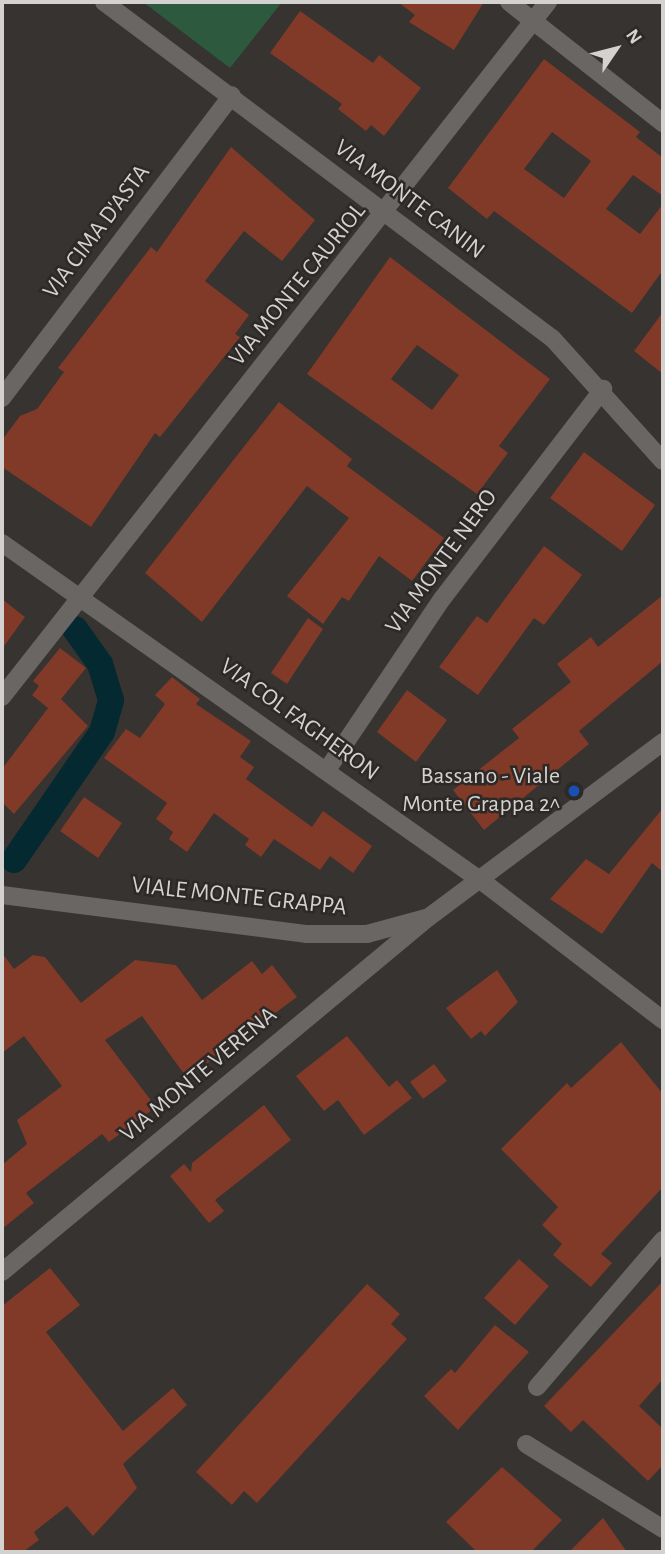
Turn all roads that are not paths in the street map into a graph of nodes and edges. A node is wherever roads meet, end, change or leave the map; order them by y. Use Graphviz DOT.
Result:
graph roads {
  1 [pos="104,2"];
  2 [pos="509,2"];
  3 [pos="548,2"];
  4 [pos="534,21"];
  5 [pos="232,95"];
  6 [pos="663,122"];
  7 [pos="386,214"];
  8 [pos="603,389"];
  9 [pos="2,398"];
  10 [pos="663,460"];
  11 [pos="2,543"];
  12 [pos="81,595"];
  13 [pos="2,696"];
  14 [pos="663,742"];
  15 [pos="327,769"];
  16 [pos="483,882"];
  17 [pos="2,895"];
  18 [pos="429,917"];
  19 [pos="663,1020"];
  20 [pos="663,1241"];
  21 [pos="2,1272"];
  22 [pos="537,1387"];
  23 [pos="526,1444"];
  24 [pos="661,1523"];
  1 -- 5 [label="street, VIA MONTE CANIN"];
  2 -- 4 [label="street"];
  3 -- 4 [label="street, VIA MONTE CAURIOL"];
  4 -- 6 [label="street"];
  4 -- 7 [label="street, VIA MONTE CAURIOL"];
  5 -- 7 [label="street, VIA MONTE CANIN"];
  5 -- 9 [label="street, VIA CIMA D'ASTA"];
  7 -- 8 [label="street, VIA MONTE CANIN"];
  7 -- 12 [label="street, VIA MONTE CAURIOL"];
  8 -- 10 [label="street, VIA MONTE CANIN"];
  8 -- 15 [label="street, VIA MONTE NERO"];
  11 -- 12 [label="street, VIA COL FAGHERON"];
  12 -- 13 [label="street, VIA MONTE CAURIOL"];
  12 -- 15 [label="street, VIA COL FAGHERON"];
  14 -- 16 [label="street, VIALE MONTE GRAPPA"];
  15 -- 16 [label="street, VIA COL FAGHERON"];
  16 -- 18 [label="street, VIALE MONTE GRAPPA"];
  16 -- 19 [label="street, VIA COL FAGHERON"];
  17 -- 18 [label="street, VIALE MONTE GRAPPA"];
  18 -- 21 [label="street, VIA MONTE VERENA"];
  20 -- 22 [label="street"];
  23 -- 24 [label="street"];
}
